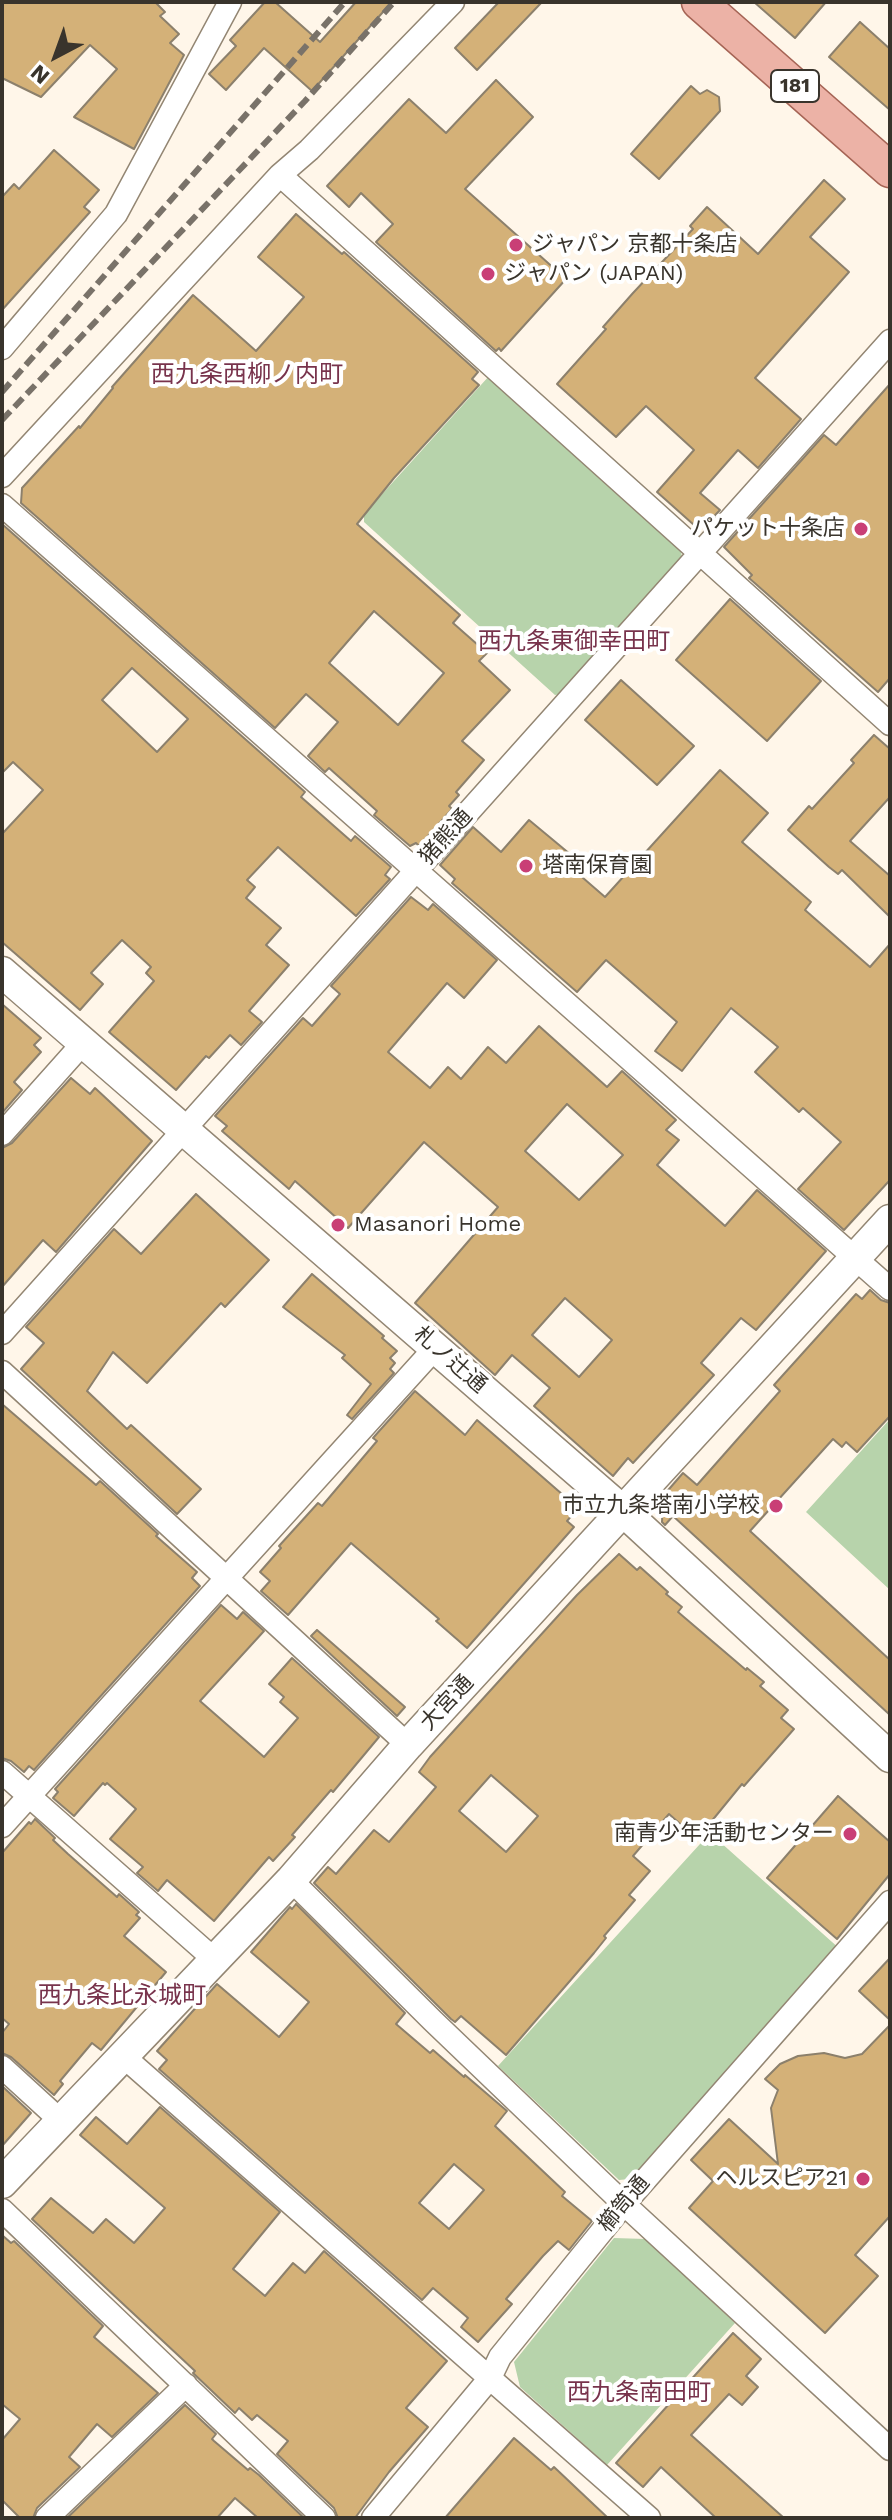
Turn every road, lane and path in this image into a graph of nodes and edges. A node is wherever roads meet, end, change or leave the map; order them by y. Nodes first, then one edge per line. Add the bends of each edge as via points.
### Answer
1 (230, 2) edge
2 (453, 2) edge
3 (699, 2) edge
4 (890, 170) edge
5 (280, 175) junction
6 (890, 341) edge
7 (2, 348) edge
8 (2, 476) edge
9 (2, 505) edge
10 (700, 553) junction
11 (890, 724) edge
12 (416, 871) junction
13 (2, 972) edge
14 (84, 1042) junction
15 (5, 1125) edge
16 (183, 1130) junction
17 (890, 1220) edge
18 (855, 1258) junction
19 (890, 1289) edge
20 (2, 1333) edge
21 (436, 1347) junction
22 (2, 1372) edge
23 (623, 1511) junction
24 (227, 1579) junction
25 (408, 1745) junction
26 (890, 1757) edge
27 (2, 1772) edge
28 (29, 1796) junction
29 (2, 1826) edge
30 (291, 1880) junction
31 (890, 1902) edge
32 (215, 1960) junction
33 (123, 2056) junction
34 (2, 2067) edge
35 (61, 2121) junction
36 (2, 2183) edge
37 (624, 2204) junction
38 (2, 2210) edge
39 (490, 2378) junction
40 (186, 2385) junction
41 (890, 2449) edge
42 (47, 2518) edge
43 (324, 2518) edge
44 (373, 2518) edge
45 (649, 2518) edge

1 - 7 street via 116,214
2 - 5 street
3 - 4 main road, 181
5 - 8 street
5 - 10 street
6 - 10 street, 猪熊通
9 - 12 street
10 - 11 street
10 - 12 street, 猪熊通
12 - 16 street, 猪熊通
12 - 18 street
13 - 14 street, 札ノ辻通
14 - 15 street
14 - 16 street, 札ノ辻通
16 - 20 street, 猪熊通
16 - 21 street, 札ノ辻通
17 - 18 street, 大宮通
18 - 19 street
18 - 23 street, 大宮通
21 - 23 street, 札ノ辻通
21 - 24 street
22 - 24 street
23 - 25 street, 大宮通
23 - 26 street, 札ノ辻通
24 - 25 street
24 - 28 street
25 - 30 street, 大宮通
27 - 28 street
28 - 29 street
28 - 32 street
30 - 32 street, 大宮通
30 - 37 street
31 - 37 street, 櫛笥通
32 - 33 street, 大宮通
33 - 35 street, 大宮通
33 - 39 street
34 - 35 street
35 - 36 street, 大宮通
37 - 39 street, 櫛笥通 via 500,2357
37 - 41 street
38 - 40 street
39 - 44 street, 櫛笥通
39 - 45 street
40 - 42 street
40 - 43 street

